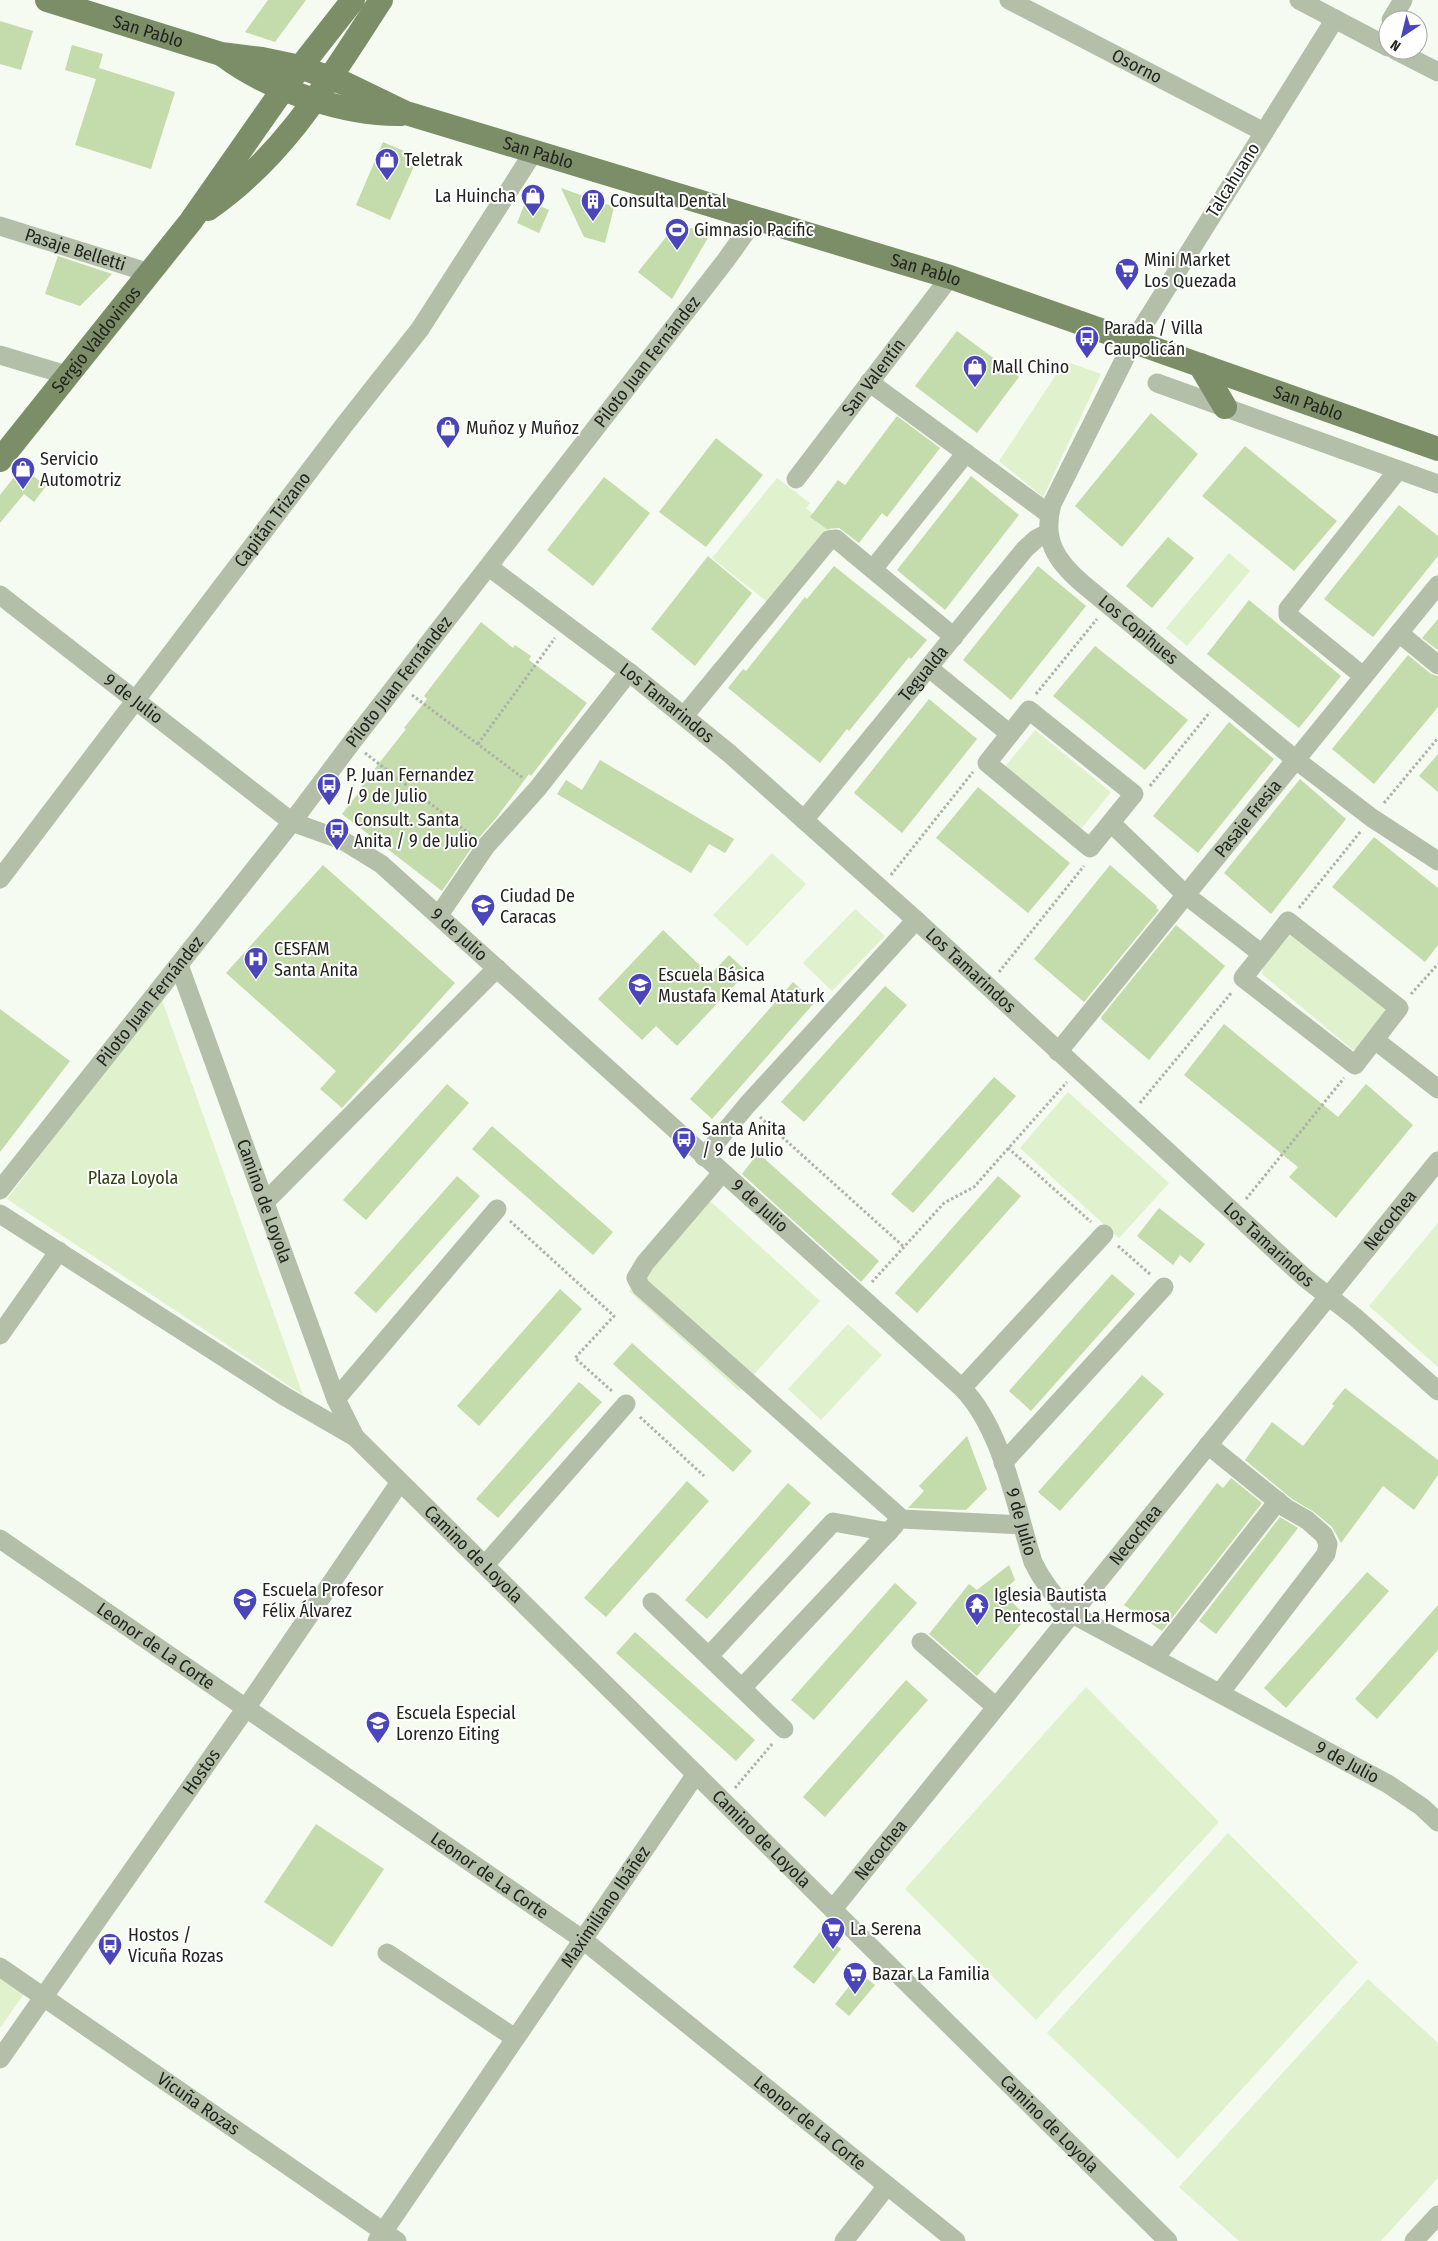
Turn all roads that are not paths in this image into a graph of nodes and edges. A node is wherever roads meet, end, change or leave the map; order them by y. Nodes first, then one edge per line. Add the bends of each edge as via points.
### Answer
1 (47, 0) edge
2 (353, 0) edge
3 (381, 0) edge
4 (1009, 0) edge
5 (1299, 0) edge
6 (1335, 19) junction
7 (1378, 41) edge
8 (221, 54) junction
9 (1414, 60) edge
10 (300, 67) junction
11 (1438, 72) edge
12 (330, 77) junction
13 (284, 88) junction
14 (316, 99) junction
15 (406, 113) junction
16 (1264, 132) junction
17 (534, 153) junction
18 (756, 218) junction
19 (191, 221) junction
20 (0, 226) edge
21 (150, 273) junction
22 (950, 277) junction
23 (1133, 342) junction
24 (0, 355) edge
25 (1200, 365) junction
26 (67, 375) junction
27 (869, 382) junction
28 (1158, 383) dead end
29 (1225, 408) junction
30 (1438, 449) edge
31 (966, 453) junction
32 (0, 460) edge
33 (1398, 470) junction
34 (796, 479) dead end
35 (1438, 484) edge
36 (1049, 514) junction
37 (1048, 532) junction
38 (489, 567) junction
39 (873, 568) junction
40 (1438, 585) edge
41 (0, 595) edge
42 (1399, 633) junction
43 (954, 637) junction
44 (1438, 665) edge
45 (929, 668) junction
46 (629, 672) junction
47 (1363, 676) junction
48 (135, 700) junction
49 (684, 716) junction
50 (1010, 734) junction
51 (1296, 760) junction
52 (804, 820) junction
53 (292, 822) junction
54 (1110, 823) junction
55 (1438, 861) edge
56 (0, 879) edge
57 (1187, 896) junction
58 (439, 915) junction
59 (916, 920) junction
60 (1262, 954) junction
61 (179, 965) junction
62 (497, 968) junction
63 (1375, 1040) junction
64 (1058, 1052) junction
65 (1438, 1089) edge
66 (704, 1157) junction
67 (1438, 1161) edge
68 (722, 1173) junction
69 (0, 1190) edge
70 (265, 1202) junction
71 (498, 1209) road end
72 (0, 1214) edge
73 (1104, 1234) road end
74 (59, 1251) junction
75 (1164, 1287) road end
76 (1329, 1296) junction
77 (0, 1335) edge
78 (962, 1388) junction
79 (1438, 1391) edge
80 (336, 1399) junction
81 (626, 1404) road end
82 (354, 1437) junction
83 (1208, 1445) junction
84 (1003, 1464) junction
85 (400, 1482) junction
86 (1278, 1501) junction
87 (895, 1525) junction
88 (1022, 1525) junction
89 (0, 1539) edge
90 (485, 1565) junction
91 (652, 1602) dead end
92 (1072, 1614) junction
93 (921, 1642) dead end
94 (709, 1656) junction
95 (1154, 1658) junction
96 (742, 1688) junction
97 (1220, 1693) junction
98 (996, 1707) junction
99 (246, 1708) junction
100 (784, 1729) road end
101 (696, 1774) junction
102 (1438, 1822) edge
103 (833, 1909) junction
104 (582, 1939) junction
105 (388, 1953) dead end
106 (0, 1967) edge
107 (44, 1997) junction
108 (515, 2038) junction
109 (0, 2059) edge
110 (888, 2186) junction
111 (1438, 2215) edge
112 (386, 2238) edge
113 (844, 2241) edge
114 (956, 2241) edge
115 (1168, 2241) edge
116 (1414, 2241) edge

1 - 8 main road, San Pablo
2 - 10 main road, Sergio Valdovinos
3 - 12 main road, Sergio Valdovinos
4 - 16 street, Osorno
5 - 6 street
6 - 7 street
6 - 16 street, Talcahuano
8 - 10 main road, San Pablo
8 - 13 main road, San Pablo via 251,75
9 - 11 street
10 - 12 main road, San Pablo
10 - 13 main road, Sergio Valdovinos
12 - 14 main road, Sergio Valdovinos
12 - 15 main road, San Pablo
13 - 14 main road, San Pablo
13 - 19 main road, Sergio Valdovinos
14 - 15 main road, San Pablo via 356,111
14 - 19 main road, Sergio Valdovinos via 268,158
15 - 17 main road, San Pablo
16 - 23 street, Talcahuano
17 - 18 main road, San Pablo
17 - 48 street, Capitán Trizano via 416,335
18 - 22 main road, San Pablo
18 - 38 street, Piloto Juan Fernández
19 - 21 main road, Sergio Valdovinos
20 - 21 street, Pasaje Belletti
21 - 26 main road, Sergio Valdovinos
22 - 23 main road, San Pablo
22 - 27 street, San Valentín
23 - 25 main road, San Pablo
23 - 36 street
24 - 26 street
25 - 29 main road
25 - 30 main road, San Pablo
26 - 32 main road, Sergio Valdovinos
27 - 31 street
27 - 34 street, San Valentín
28 - 29 street, San Pablo
29 - 33 street, San Pablo
31 - 36 street
31 - 39 street
33 - 35 street, San Pablo
33 - 47 street via 1288,609 1288,615
36 - 37 street, Los Copihues
37 - 43 street, Tegualda via 1025,549
37 - 51 street, Los Copihues via 1054,551 1065,567
38 - 46 street, Los Tamarindos
38 - 53 street, Piloto Juan Fernández
39 - 43 street
39 - 49 street via 836,539 829,540
40 - 42 street, Pasaje Fresia
41 - 48 street, 9 de Julio
42 - 44 street
42 - 47 street, Pasaje Fresia
43 - 45 street, Tegualda
45 - 50 street
45 - 52 street, Tegualda
46 - 49 street, Los Tamarindos
46 - 58 street via 538,788 486,846
47 - 51 street, Pasaje Fresia
48 - 53 street, 9 de Julio
48 - 56 street, Capitán Trizano
49 - 52 street, Los Tamarindos
50 - 54 street via 1029,710 1134,794
50 - 54 street via 986,763 1090,848
51 - 55 street, Los Copihues via 1372,818
51 - 57 street, Pasaje Fresia
52 - 59 street, Los Tamarindos
53 - 58 street, 9 de Julio via 326,832 365,853
53 - 61 street, Piloto Juan Fernández
54 - 57 street
57 - 60 street
57 - 64 street, Pasaje Fresia
58 - 62 street, 9 de Julio
59 - 64 street, Los Tamarindos
59 - 66 street via 747,1105
60 - 63 street via 1244,978 1355,1065
60 - 63 street via 1288,921 1399,1008
61 - 69 street, Piloto Juan Fernández
61 - 70 street, Camino de Loyola
62 - 66 street, 9 de Julio
62 - 70 street
63 - 65 street
64 - 76 street, Los Tamarindos via 1305,1278
66 - 68 street, 9 de Julio
67 - 76 street, Necochea
68 - 78 street, 9 de Julio
68 - 87 street via 636,1278
70 - 80 street, Camino de Loyola
71 - 80 street
72 - 74 street, Camino de Loyola
73 - 78 street
74 - 77 street
74 - 82 street, Camino de Loyola via 284,1396
75 - 84 street
76 - 79 street, Los Tamarindos
76 - 83 street, Necochea
78 - 84 street, 9 de Julio via 983,1415
80 - 82 street, Camino de Loyola
81 - 90 street
82 - 85 street, Camino de Loyola
83 - 86 street
83 - 92 street, Necochea
84 - 88 street, 9 de Julio
85 - 90 street, Camino de Loyola
85 - 99 street, Hostos
86 - 95 street
86 - 97 street via 1324,1535 1328,1544 1326,1554
87 - 88 street
87 - 94 street via 833,1522
87 - 96 street
88 - 92 street, 9 de Julio via 1040,1576
89 - 99 street, Leonor de La Corte
90 - 101 street, Camino de Loyola
91 - 94 street
92 - 95 street, 9 de Julio
92 - 98 street, Necochea
93 - 98 street
94 - 96 street
95 - 97 street, 9 de Julio
96 - 100 street
97 - 102 street, 9 de Julio via 1388,1784 1415,1801
98 - 103 street, Necochea
99 - 104 street, Leonor de La Corte
99 - 107 street, Hostos
101 - 103 street, Camino de Loyola
101 - 104 street, Maximiliano Ibáñez
103 - 115 street, Camino de Loyola
104 - 108 street, Maximiliano Ibáñez
104 - 110 street, Leonor de La Corte
105 - 108 street
106 - 107 street, Vicuña Rozas
107 - 109 street, Hostos
107 - 112 street, Vicuña Rozas
108 - 112 street, Maximiliano Ibáñez
110 - 113 street
110 - 114 street, Leonor de La Corte
111 - 116 street

